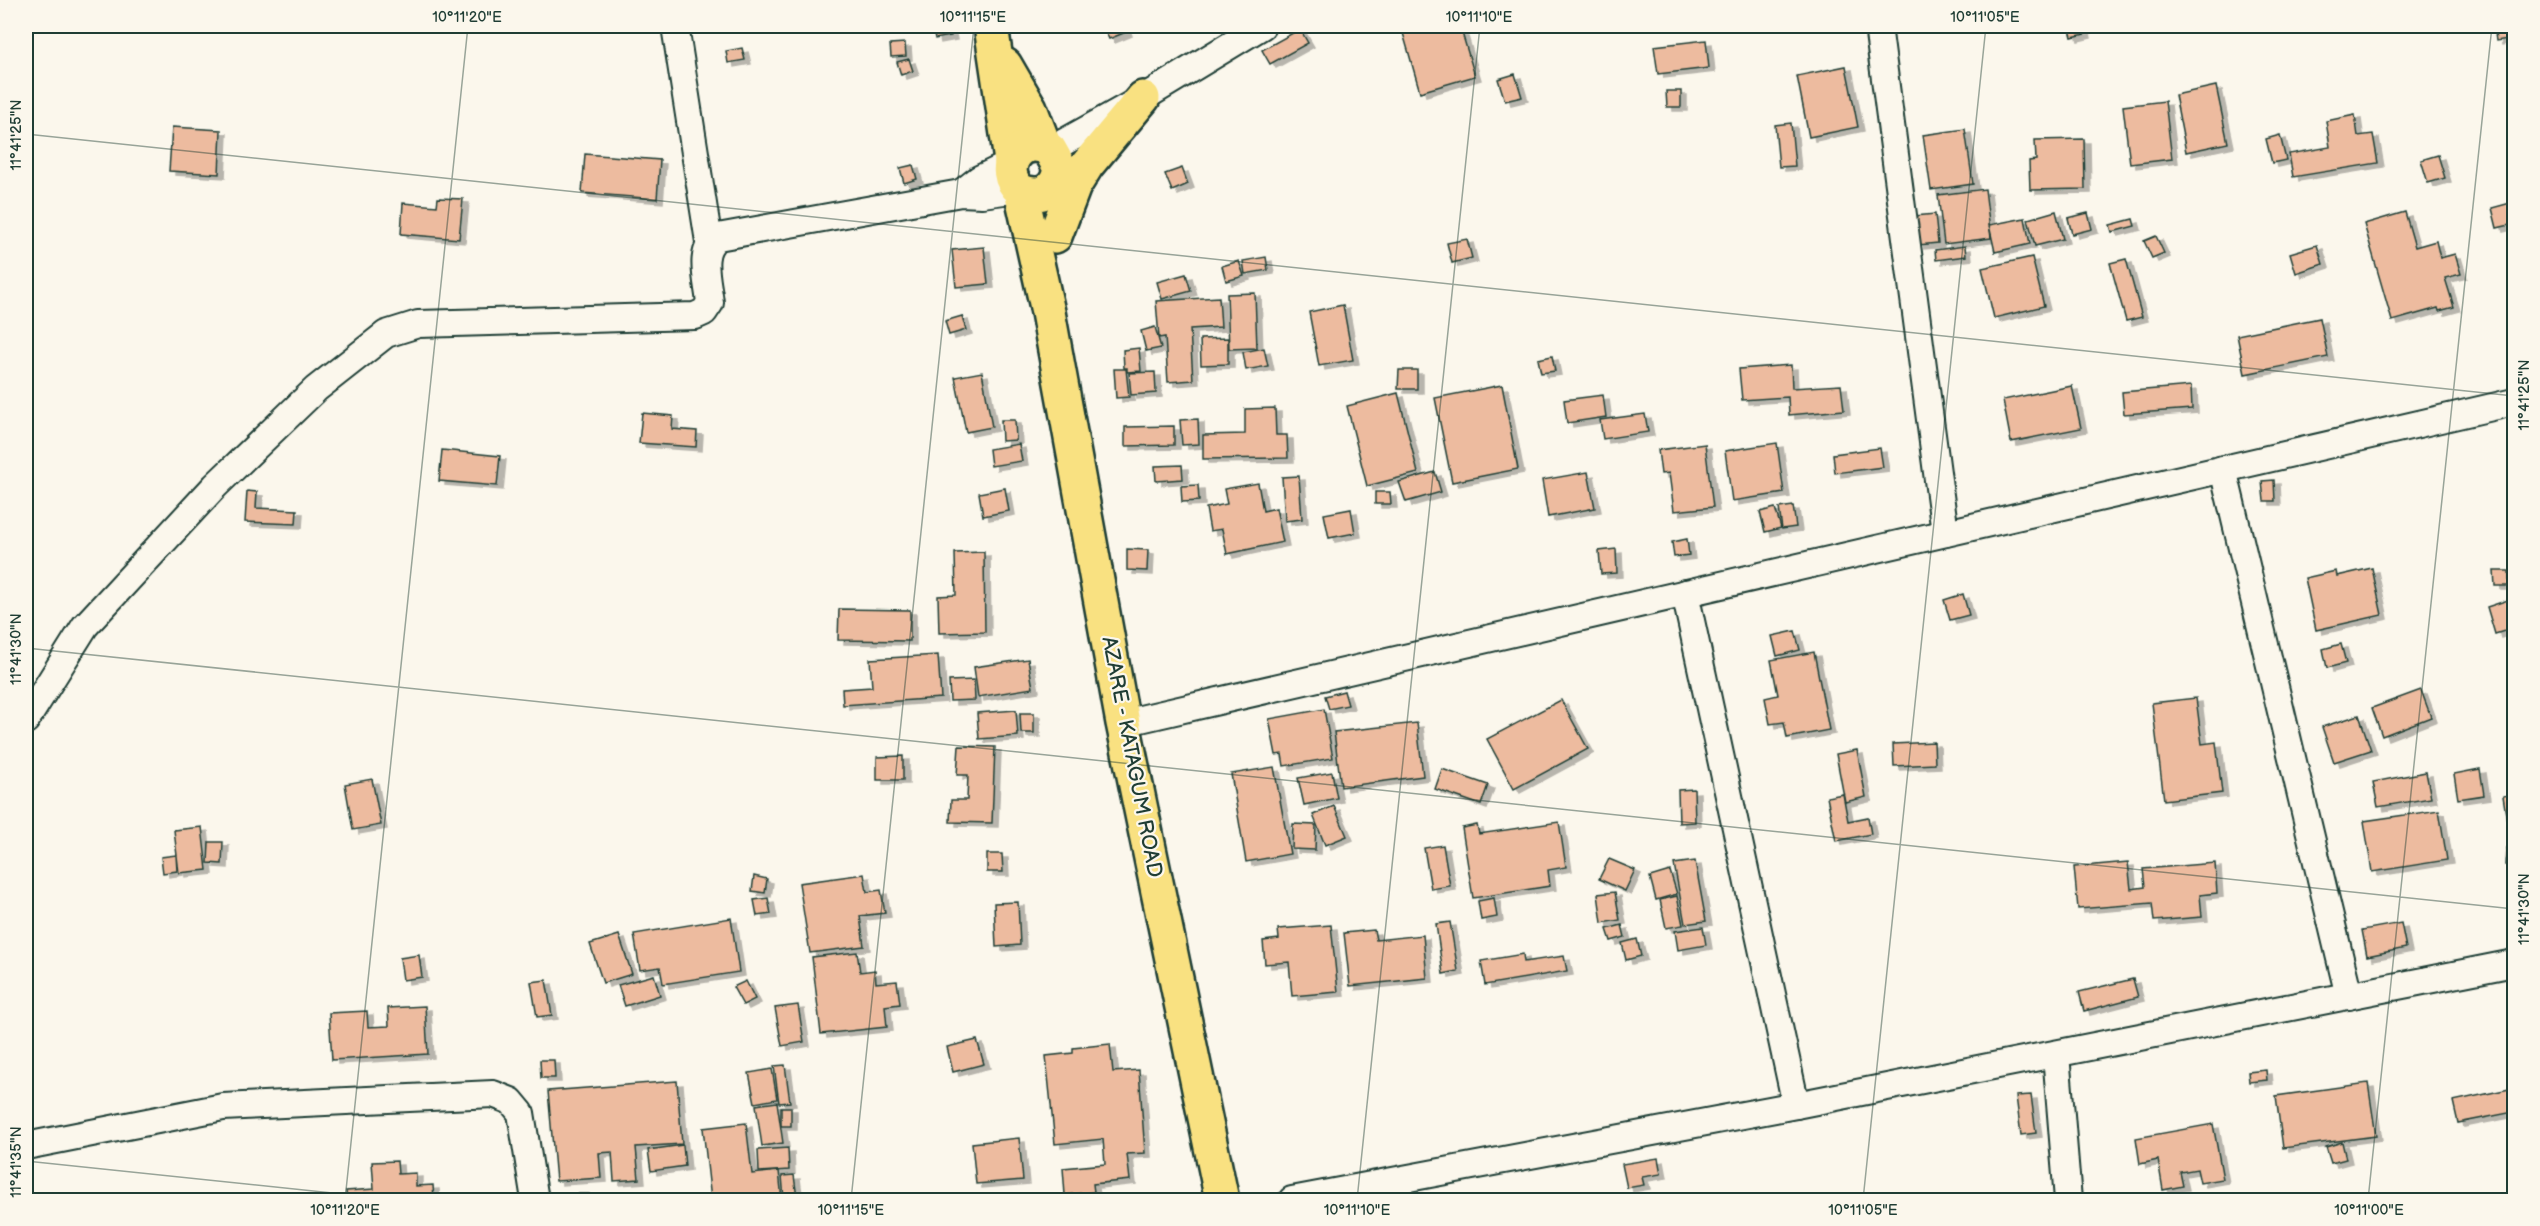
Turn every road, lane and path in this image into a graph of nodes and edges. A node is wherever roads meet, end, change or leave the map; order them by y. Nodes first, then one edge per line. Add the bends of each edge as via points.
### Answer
1 (675, 26) edge
2 (1262, 26) edge
3 (1878, 26) edge
4 (993, 37) edge
5 (1143, 98) junction
6 (1048, 148) junction
7 (1015, 176) junction
8 (1054, 187) junction
9 (1055, 236) junction
10 (709, 242) junction
11 (1048, 312) junction
12 (2514, 402) edge
13 (2223, 469) junction
14 (1946, 533) junction
15 (1685, 593) junction
16 (26, 720) edge
17 (1123, 723) junction
18 (2514, 963) edge
19 (2349, 996) junction
20 (2056, 1054) junction
21 (1796, 1105) junction
22 (26, 1146) edge
23 (535, 1200) edge
24 (1222, 1200) edge
25 (1292, 1200) edge
26 (2068, 1200) edge

1 - 10 street
2 - 5 street
3 - 14 street
4 - 6 main road, AZARE - KATAGUM ROAD
4 - 7 main road, AZARE - KATAGUM ROAD
5 - 6 street
5 - 9 main road via 1087,165 1074,186
6 - 7 main road via 1025,146 1016,152
6 - 8 main road, AZARE - KATAGUM ROAD via 1060,168
7 - 8 main road via 1032,195 1044,194
7 - 10 street via 979,179 960,192 718,237
7 - 11 main road, AZARE - KATAGUM ROAD
8 - 9 main road, AZARE - KATAGUM ROAD
9 - 11 main road, AZARE - KATAGUM ROAD
10 - 16 street via 705,252 710,303 695,316 418,324 386,334 316,389 199,504 85,626
11 - 17 main road, AZARE - KATAGUM ROAD
12 - 13 street
13 - 14 street
13 - 19 street
14 - 15 street
15 - 17 street
15 - 21 street
17 - 24 main road, AZARE - KATAGUM ROAD
18 - 19 street
19 - 20 street
20 - 21 street
20 - 26 street
21 - 25 street
22 - 23 street via 223,1107 493,1094 511,1101 520,1113

